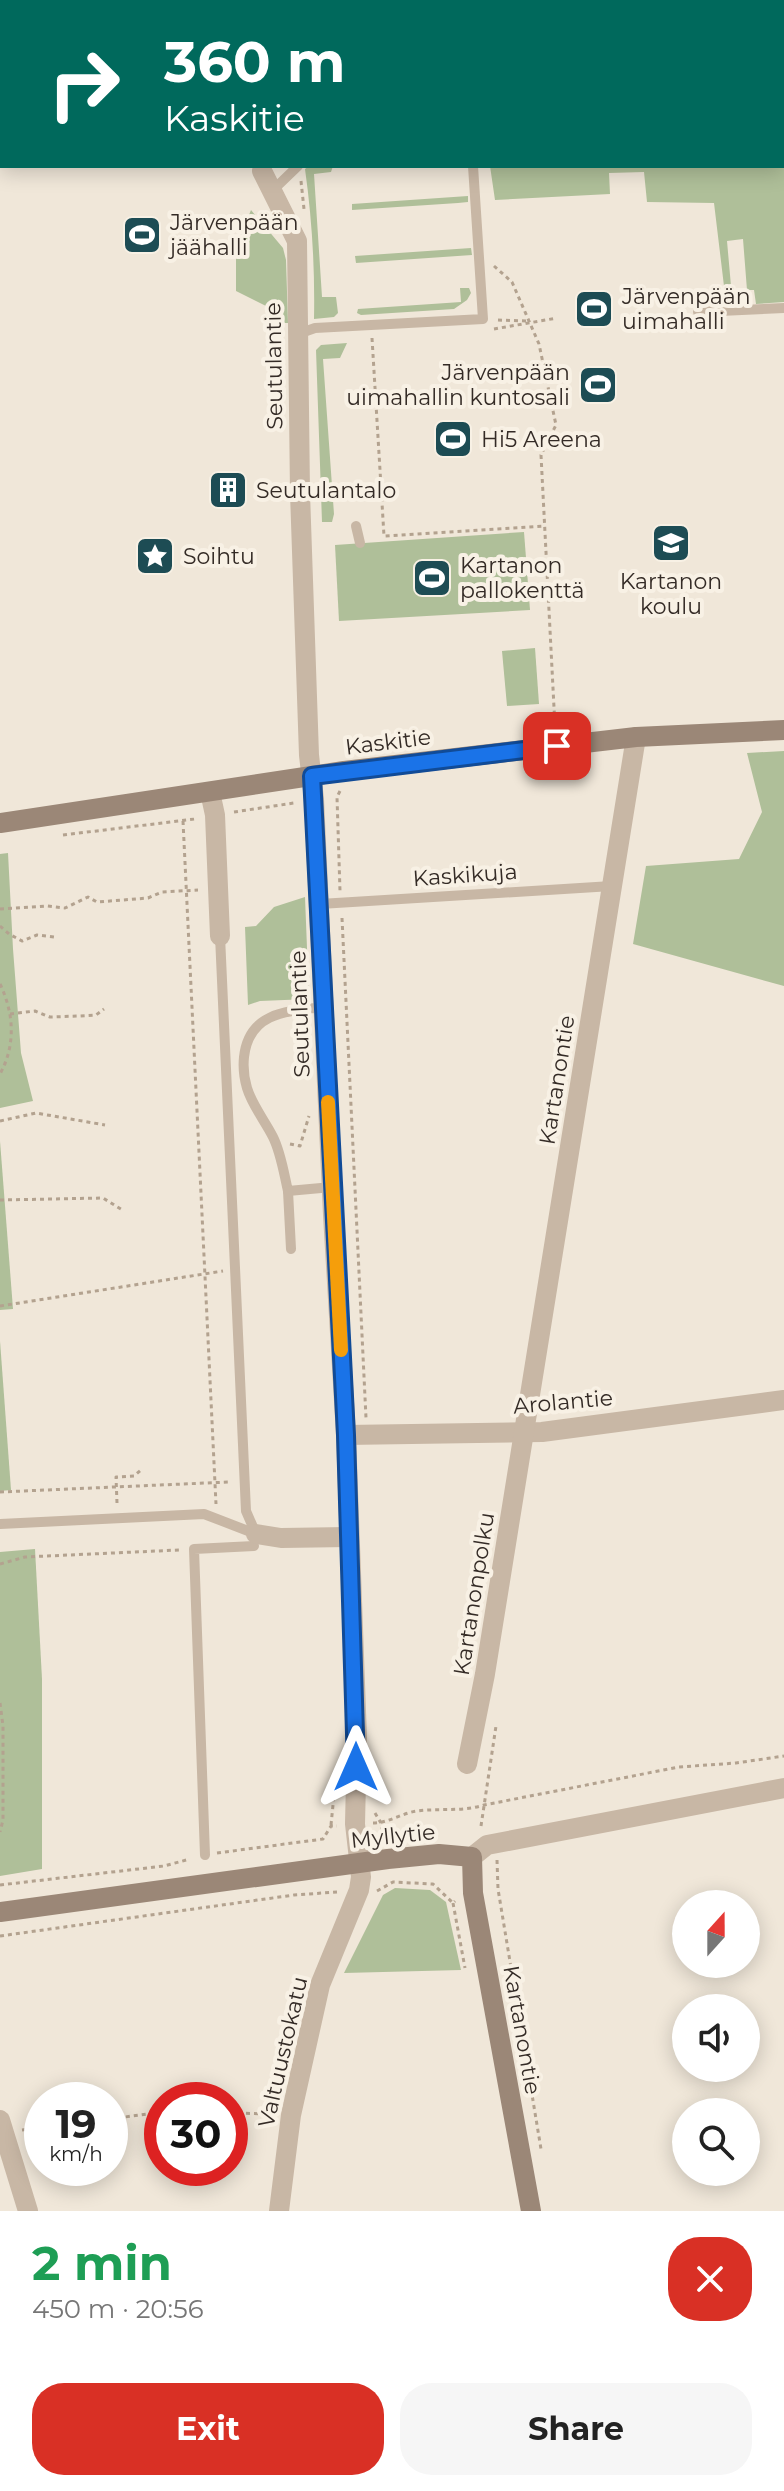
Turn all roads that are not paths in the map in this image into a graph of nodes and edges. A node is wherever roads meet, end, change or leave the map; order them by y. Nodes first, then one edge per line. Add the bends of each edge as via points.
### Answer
1 (296, 168) edge
2 (473, 168) edge
3 (262, 171) dead end
4 (272, 191) junction
5 (784, 308) edge
6 (698, 312) dead end
7 (298, 334) junction
8 (356, 526) dead end
9 (360, 543) dead end
10 (784, 730) edge
11 (636, 737) junction
12 (312, 776) junction
13 (210, 792) junction
14 (0, 823) edge
15 (612, 886) junction
16 (320, 904) junction
17 (220, 936) joint
18 (324, 1007) junction
19 (332, 1187) junction
20 (288, 1191) junction
21 (291, 1249) dead end
22 (784, 1400) edge
23 (525, 1431) junction
24 (346, 1435) junction
25 (0, 1524) edge
26 (348, 1537) junction
27 (255, 1540) junction
28 (467, 1764) dead end
29 (784, 1788) edge
30 (480, 1851) junction
31 (205, 1855) road end
32 (360, 1862) junction
33 (0, 1912) edge
34 (0, 2120) edge
35 (28, 2211) edge
36 (279, 2211) edge
37 (531, 2211) edge

1 - 4 lane
2 - 7 lane via 483,319 315,328
3 - 4 street, Seutulantie
4 - 7 street, Seutulantie via 297,241
5 - 6 lane
7 - 12 street, Seutulantie
8 - 9 lane
10 - 11 street, Kaskitie
11 - 12 street, Kaskitie
11 - 15 street, Kartanontie
12 - 13 street, Kaskitie
12 - 16 street, Seutulantie
13 - 14 street, Kaskitie
13 - 17 street
15 - 16 lane, Kaskikuja
15 - 23 street, Kartanontie
16 - 18 street, Seutulantie
17 - 27 lane via 246,1511
18 - 19 street, Seutulantie
18 - 20 lane via 269,1017 251,1031 246,1046 247,1089 275,1140
19 - 20 lane
19 - 24 street, Seutulantie
20 - 21 lane
22 - 23 street, Arolantie
23 - 24 street, Arolantie
23 - 28 street, Kartanonpolku
24 - 26 street, Seutulantie
25 - 27 lane via 204,1514
26 - 27 street
26 - 32 street, Seutulantie
27 - 31 lane via 194,1549
29 - 30 street, Myllytie
30 - 32 street, Myllytie
30 - 37 street, Kartanontie via 473,1893
32 - 33 street, Myllytie
32 - 36 street, Valtuustokatu via 359,1890 320,1985 291,2115
34 - 35 street

